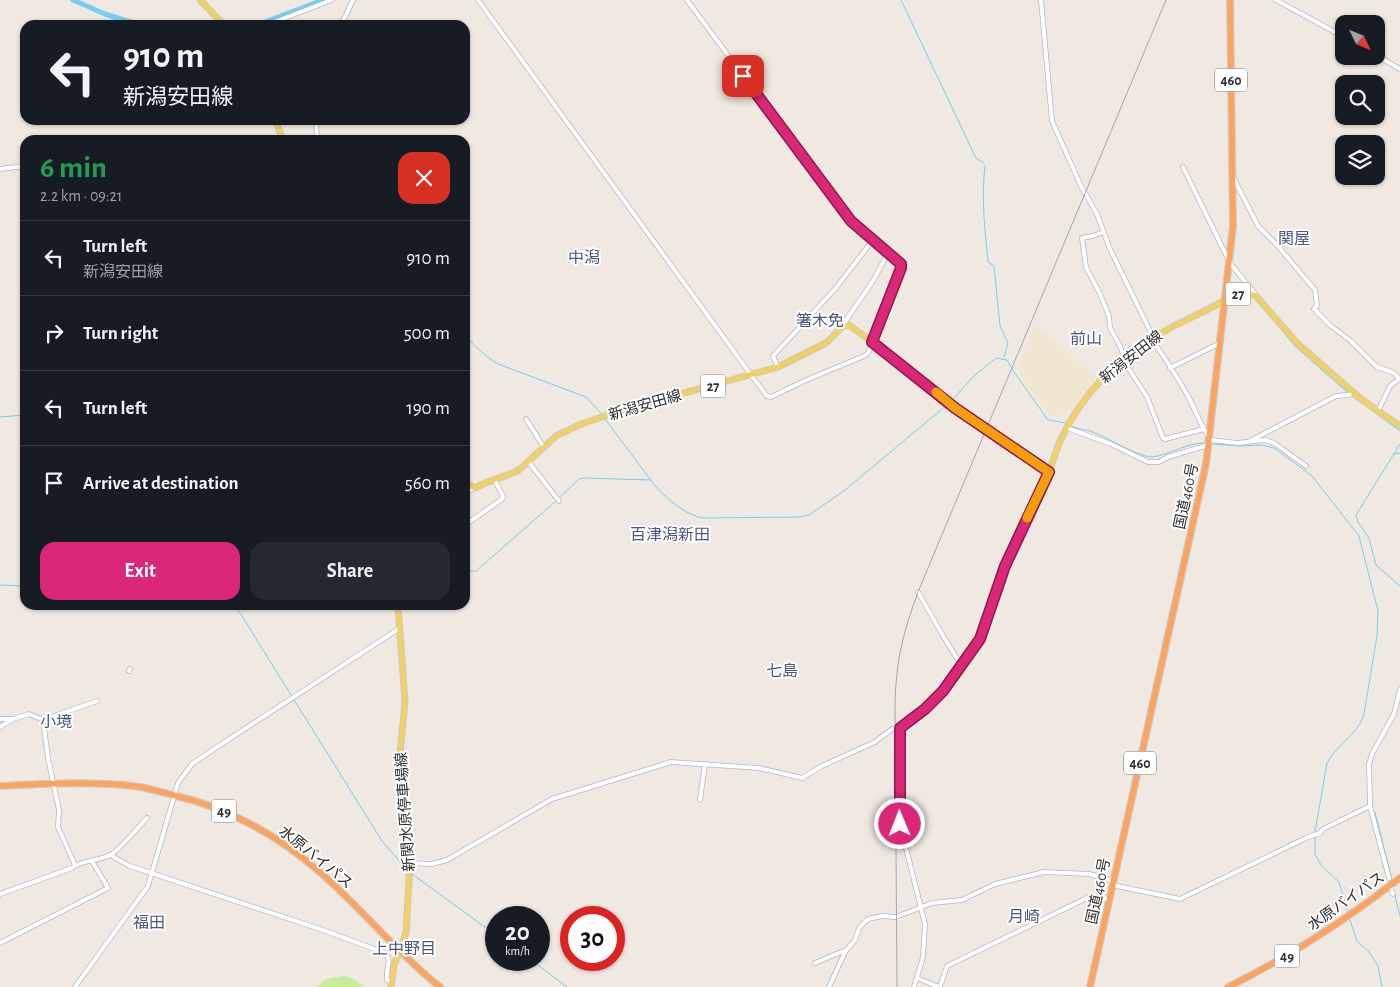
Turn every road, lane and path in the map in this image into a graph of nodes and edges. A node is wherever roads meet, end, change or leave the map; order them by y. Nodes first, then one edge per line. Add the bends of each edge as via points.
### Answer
1 (200, 0) edge
2 (332, 0) edge
3 (353, 0) edge
4 (478, 0) edge
5 (687, 0) edge
6 (1041, 0) edge
7 (1230, 0) edge
8 (1276, 0) edge
9 (219, 20) edge
10 (280, 20) edge
11 (343, 20) edge
12 (1335, 32) edge
13 (1385, 60) edge
14 (1400, 68) edge
15 (20, 166) edge
16 (1183, 167) dead end
17 (0, 168) edge
18 (1234, 179) junction
19 (1103, 232) junction
20 (873, 240) junction
21 (888, 253) junction
22 (1230, 263) junction
23 (1256, 296) junction
24 (1224, 301) junction
25 (846, 325) junction
26 (1152, 339) junction
27 (872, 342) junction
28 (1220, 343) junction
29 (1125, 358) junction
30 (778, 367) junction
31 (1170, 368) junction
32 (752, 376) junction
33 (1352, 392) junction
34 (1378, 411) junction
35 (526, 419) dead end
36 (1400, 426) edge
37 (1067, 428) junction
38 (1204, 429) junction
39 (1209, 441) junction
40 (1248, 442) junction
41 (543, 446) junction
42 (528, 461) junction
43 (1306, 466) dead end
44 (1049, 472) junction
45 (494, 479) junction
46 (470, 485) edge
47 (475, 488) junction
48 (470, 490) edge
49 (558, 499) dead end
50 (470, 521) edge
51 (918, 592) dead end
52 (398, 610) edge
53 (400, 628) junction
54 (961, 664) junction
55 (1400, 690) edge
56 (97, 701) dead end
57 (13, 719) junction
58 (0, 720) edge
59 (43, 720) junction
60 (0, 728) edge
61 (900, 728) junction
62 (705, 764) junction
63 (53, 784) junction
64 (0, 786) edge
65 (174, 795) junction
66 (700, 800) dead end
67 (1370, 806) junction
68 (147, 818) dead end
69 (110, 855) junction
70 (92, 861) junction
71 (75, 865) junction
72 (409, 865) junction
73 (153, 874) junction
74 (1389, 878) dead end
75 (1400, 878) edge
76 (1113, 883) junction
77 (1391, 888) dead end
78 (0, 894) edge
79 (1393, 894) dead end
80 (1110, 900) junction
81 (922, 908) junction
82 (0, 942) edge
83 (846, 950) junction
84 (400, 952) junction
85 (815, 963) dead end
86 (917, 978) junction
87 (391, 984) edge
88 (74, 987) edge
89 (440, 987) edge
90 (830, 987) edge
91 (914, 987) edge
92 (939, 987) edge
93 (1090, 987) edge
94 (1228, 987) edge

1 - 9 main road
2 - 10 street
3 - 11 street
4 - 32 street
5 - 20 street via 845,213
6 - 19 street via 1052,121
7 - 18 highway, 国道460号 / 460
8 - 12 street
13 - 14 street
15 - 17 street
16 - 22 street
18 - 22 highway, 国道460号 / 460
18 - 34 street via 1258,226 1315,290 1317,305 1314,309 1377,367 1398,377
19 - 26 street
19 - 29 street via 1082,238 1086,267
20 - 21 street
20 - 30 street via 835,289 773,356
21 - 25 street via 846,320
21 - 27 street via 901,264 901,268
22 - 23 street
22 - 24 highway, 国道460号 / 460
23 - 24 main road, 新潟安田線 / 27 via 1243,293
23 - 33 main road, 27 via 1298,344
24 - 26 main road, 新潟安田線 / 27
24 - 28 highway, 国道460号 / 460
25 - 27 main road
25 - 30 main road, 新潟安田線 / 27 via 826,343
26 - 29 main road, 新潟安田線 / 27
26 - 31 street
27 - 32 street via 868,354 772,397 767,396
27 - 44 main road via 949,403
28 - 31 street
28 - 39 highway, 国道460号 / 460
29 - 37 main road, 新潟安田線 / 27 via 1097,384
29 - 38 street via 1148,397 1163,438
30 - 32 main road, 新潟安田線 / 27
31 - 38 street
32 - 41 main road, 新潟安田線 / 27 via 594,419 561,433
33 - 34 main road, 27
33 - 40 street via 1349,396 1336,396
34 - 36 main road, 27
35 - 41 street
37 - 39 street via 1148,462 1159,462
37 - 44 main road, 新潟安田線 / 27
38 - 39 street
39 - 40 street
39 - 76 highway, 国道460号 / 460
40 - 43 street via 1266,440
41 - 42 main road, 新潟安田線 / 27
42 - 45 main road, 新潟安田線 / 27 via 513,472
42 - 49 street
44 - 54 street via 1005,566 980,639
45 - 47 main road, 新潟安田線 / 27
45 - 50 street via 502,498
46 - 47 main road
47 - 48 street
51 - 54 street
52 - 53 main road, 新関水原停車場線
53 - 65 street via 194,763
53 - 72 main road, 新関水原停車場線 via 405,702 400,754
54 - 61 street via 932,703
55 - 67 street via 1394,714 1369,764
56 - 59 street
57 - 58 street
57 - 59 street via 29,714
57 - 60 street
59 - 63 street
61 - 62 street via 892,729 875,742 802,778 759,768
61 - 81 street via 900,824
62 - 66 street
62 - 72 street via 671,762 552,799 446,860
63 - 64 highway, 水原バイパス / 49
63 - 65 highway, 水原バイパス / 49 via 135,786
63 - 71 street via 60,810 58,827
65 - 73 street
65 - 84 highway, 水原バイパス / 49 via 230,814 285,844 334,885
67 - 74 street
67 - 76 street via 1187,899 1174,899
68 - 69 street
69 - 70 street
69 - 73 street
70 - 71 street
70 - 82 street via 108,888
71 - 78 street
72 - 84 main road, 新関水原停車場線 via 407,922
73 - 87 street via 320,928 385,953 389,960 386,977
73 - 88 street via 142,896
75 - 94 highway, 水原バイパス / 49 via 1344,920
76 - 80 highway, 国道460号 / 460
76 - 81 street via 1089,874 1044,872 994,884 962,900 932,903
77 - 79 street
80 - 92 street via 1093,895 947,966
80 - 93 highway, 国道460号 / 460
81 - 83 street via 896,917 868,919
81 - 86 street via 926,932
83 - 85 street
83 - 90 street
84 - 87 main road, 新関水原停車場線
84 - 89 highway, 水原バイパス / 49
86 - 91 street
86 - 92 street

